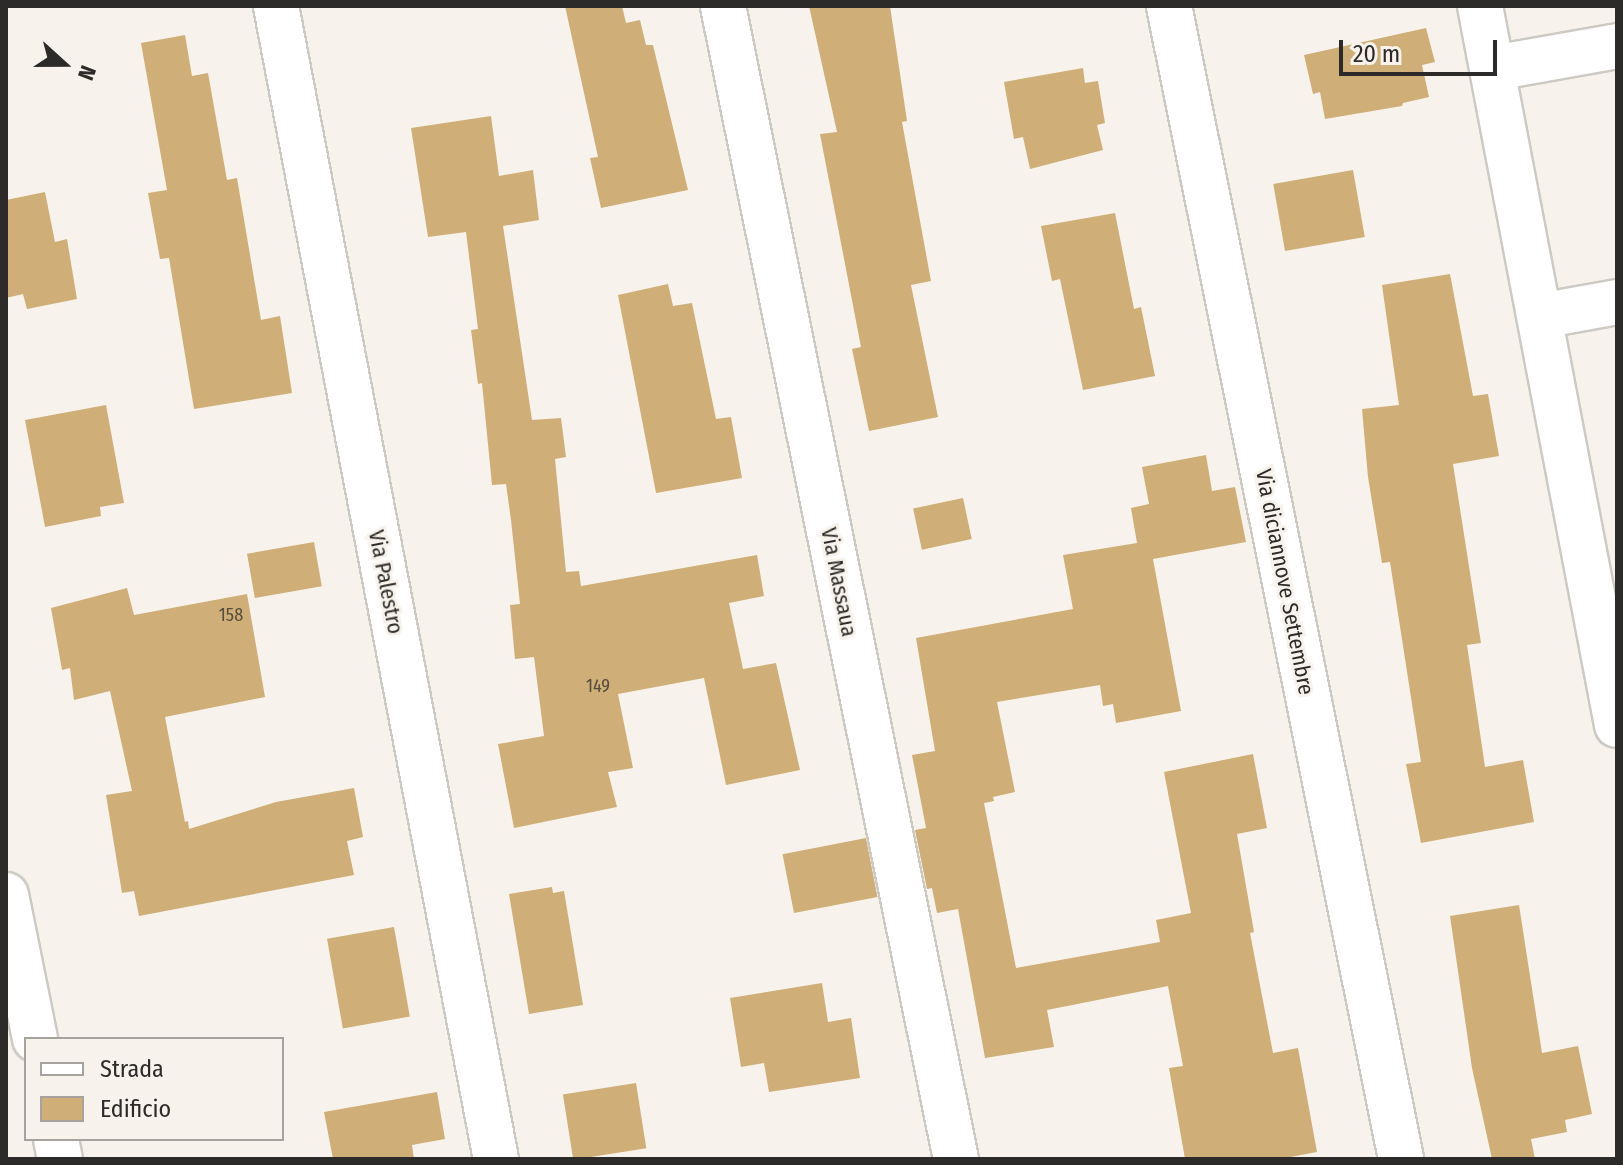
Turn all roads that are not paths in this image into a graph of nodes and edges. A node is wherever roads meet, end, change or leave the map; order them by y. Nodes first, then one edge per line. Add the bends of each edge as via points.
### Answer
1 (276, 6) edge
2 (723, 6) edge
3 (1169, 6) edge
4 (1480, 6) edge
5 (1617, 46) edge
6 (1494, 68) junction
7 (1617, 302) edge
8 (1540, 316) junction
9 (1617, 725) edge
10 (6, 895) edge
11 (35, 1037) edge
12 (496, 1159) edge
13 (956, 1159) edge
14 (1401, 1159) edge

1 - 12 street, Via Palestro
2 - 13 street, Via Massaua
3 - 14 street, Via diciannove Settembre
4 - 6 street
5 - 6 street
6 - 8 street
7 - 8 street
8 - 9 street
10 - 11 street

